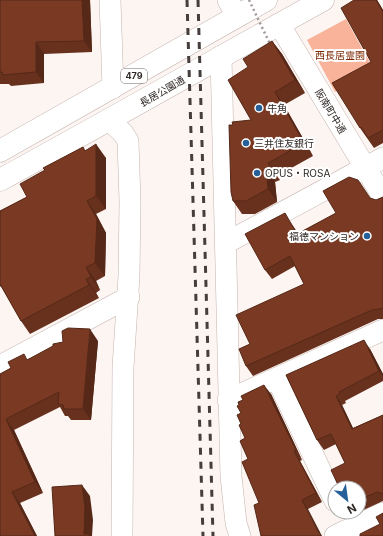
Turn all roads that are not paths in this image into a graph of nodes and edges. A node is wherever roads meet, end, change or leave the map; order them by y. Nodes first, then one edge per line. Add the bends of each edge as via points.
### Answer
1 (110, 0) edge
2 (266, 0) edge
3 (323, 0) edge
4 (238, 5) edge
5 (279, 24) junction
6 (221, 56) junction
7 (113, 88) junction
8 (110, 121) junction
9 (0, 151) edge
10 (374, 163) edge
11 (0, 180) edge
12 (383, 197) edge
13 (226, 243) junction
14 (129, 297) junction
15 (383, 330) edge
16 (0, 366) edge
17 (277, 379) junction
18 (228, 400) junction
19 (327, 484) edge
20 (383, 513) edge
21 (344, 528) edge
22 (122, 536) edge
23 (240, 536) edge

1 - 7 street
2 - 4 highway, 479
3 - 5 highway, 長居公園通 / 479
4 - 7 highway, 479
5 - 6 highway, 長居公園通 / 479
5 - 10 street, 阪南町中通
6 - 8 highway, 長居公園通 / 479
6 - 13 street
7 - 9 highway, 479
8 - 11 highway, 長居公園通 / 479
8 - 14 street via 128,141
10 - 12 street, 阪南町中通
10 - 13 street
13 - 18 street
14 - 16 street
14 - 22 street via 123,367
15 - 17 street
17 - 18 street
17 - 19 street
18 - 23 street via 231,476 236,523
20 - 21 street

